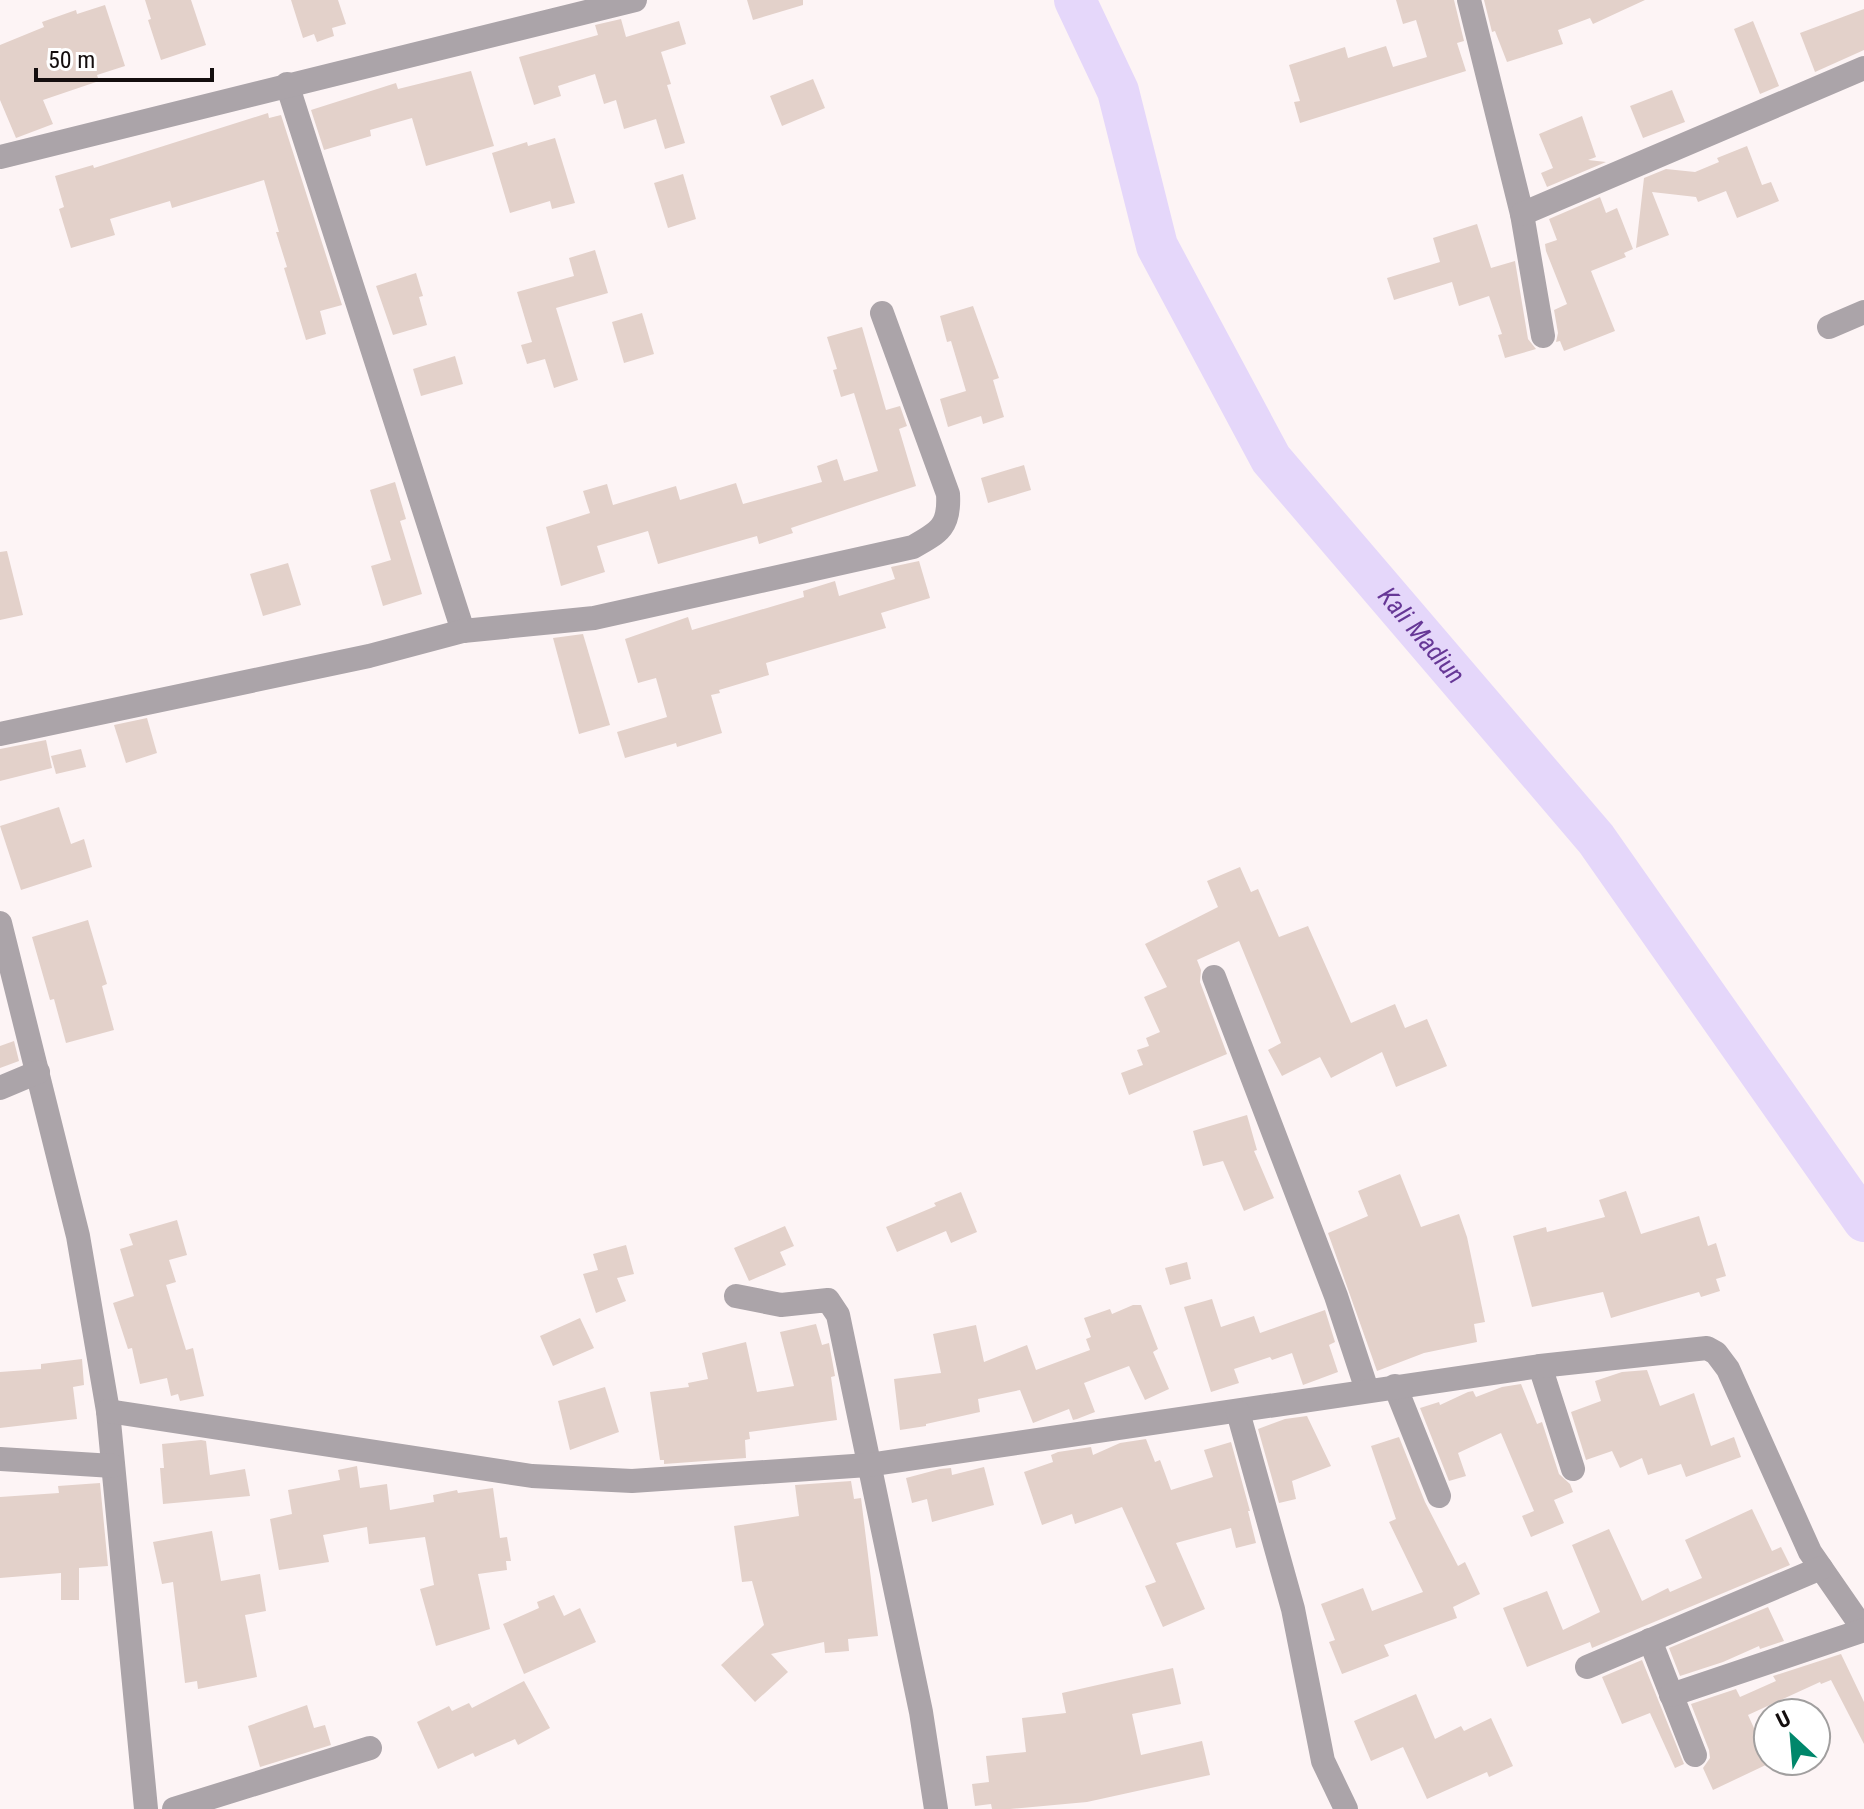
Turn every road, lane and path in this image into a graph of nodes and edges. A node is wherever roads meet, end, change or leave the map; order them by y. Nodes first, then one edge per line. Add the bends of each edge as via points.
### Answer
1 (635, 0) edge
2 (1469, 0) edge
3 (1864, 68) edge
4 (287, 84) junction
5 (0, 157) edge
6 (1522, 214) junction
7 (1864, 312) edge
8 (882, 313) dead end
9 (1829, 327) dead end
10 (1543, 336) dead end
11 (463, 631) junction
12 (0, 734) edge
13 (0, 923) edge
14 (1214, 977) dead end
15 (38, 1072) junction
16 (0, 1088) edge
17 (736, 1296) dead end
18 (1540, 1366) junction
19 (1395, 1386) junction
20 (1367, 1390) junction
21 (108, 1411) junction
22 (1238, 1412) junction
23 (0, 1459) edge
24 (868, 1465) junction
25 (113, 1466) junction
26 (1573, 1469) dead end
27 (1439, 1496) dead end
28 (1821, 1568) junction
29 (1864, 1630) edge
30 (1650, 1640) junction
31 (1587, 1667) dead end
32 (1671, 1695) junction
33 (370, 1748) dead end
34 (1695, 1755) dead end
35 (146, 1809) edge
36 (174, 1809) edge
37 (936, 1809) edge
38 (1346, 1809) edge

1 - 4 street
2 - 6 street
3 - 6 street
4 - 5 street
4 - 11 street
6 - 10 street
7 - 9 street
8 - 11 street via 948,494 945,525 930,538 913,547 594,618
11 - 12 street
13 - 15 street
14 - 20 street
15 - 16 street
15 - 21 street via 78,1236
17 - 24 street via 781,1305 819,1299 834,1305
18 - 19 street
18 - 26 street
18 - 28 street via 1697,1347 1716,1353
19 - 20 street
19 - 27 street
20 - 22 street
21 - 24 street via 532,1476 632,1481
21 - 25 street
22 - 24 street
22 - 38 street via 1293,1609 1323,1761
23 - 25 street
24 - 37 street via 921,1712
25 - 35 street
28 - 29 street
28 - 30 street
29 - 32 street
30 - 31 street
30 - 32 street
32 - 34 street
33 - 36 street

